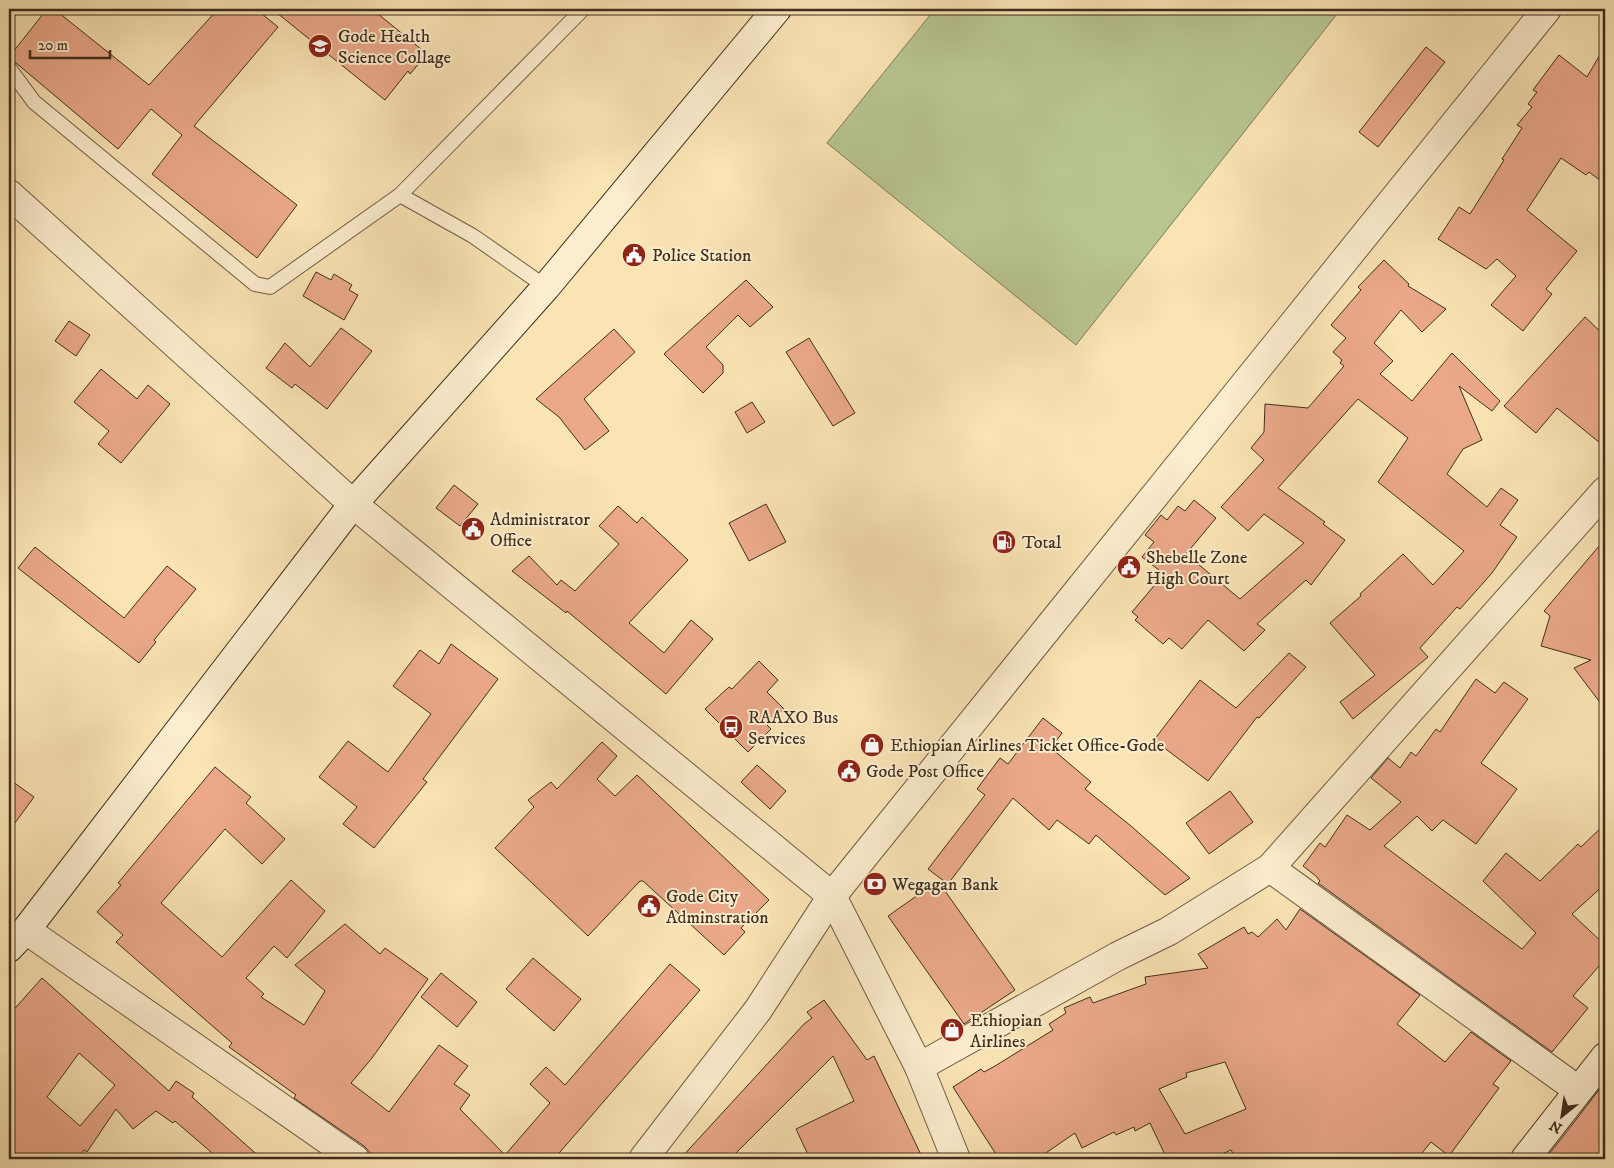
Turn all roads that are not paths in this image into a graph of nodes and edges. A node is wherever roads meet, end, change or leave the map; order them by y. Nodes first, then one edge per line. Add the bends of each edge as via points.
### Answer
1 (583, 9) edge
2 (777, 9) edge
3 (1547, 9) edge
4 (9, 68) edge
5 (9, 194) edge
6 (400, 195) junction
7 (546, 287) junction
8 (1605, 492) edge
9 (353, 504) junction
10 (1270, 868) junction
11 (832, 896) junction
12 (17, 939) edge
13 (1605, 1057) edge
14 (919, 1067) junction
15 (1578, 1090) junction
16 (355, 1159) edge
17 (643, 1159) edge
18 (956, 1159) edge
19 (1525, 1159) edge

1 - 6 lane
2 - 7 street
3 - 11 street
4 - 6 lane via 34,102 255,284 270,286
5 - 9 street
6 - 7 lane via 473,236
7 - 9 street
8 - 10 street
9 - 11 street
9 - 12 street
10 - 14 street via 1169,931
10 - 15 street
11 - 14 street
11 - 17 street via 758,1010
12 - 16 street
13 - 15 street
14 - 18 street
15 - 19 street

